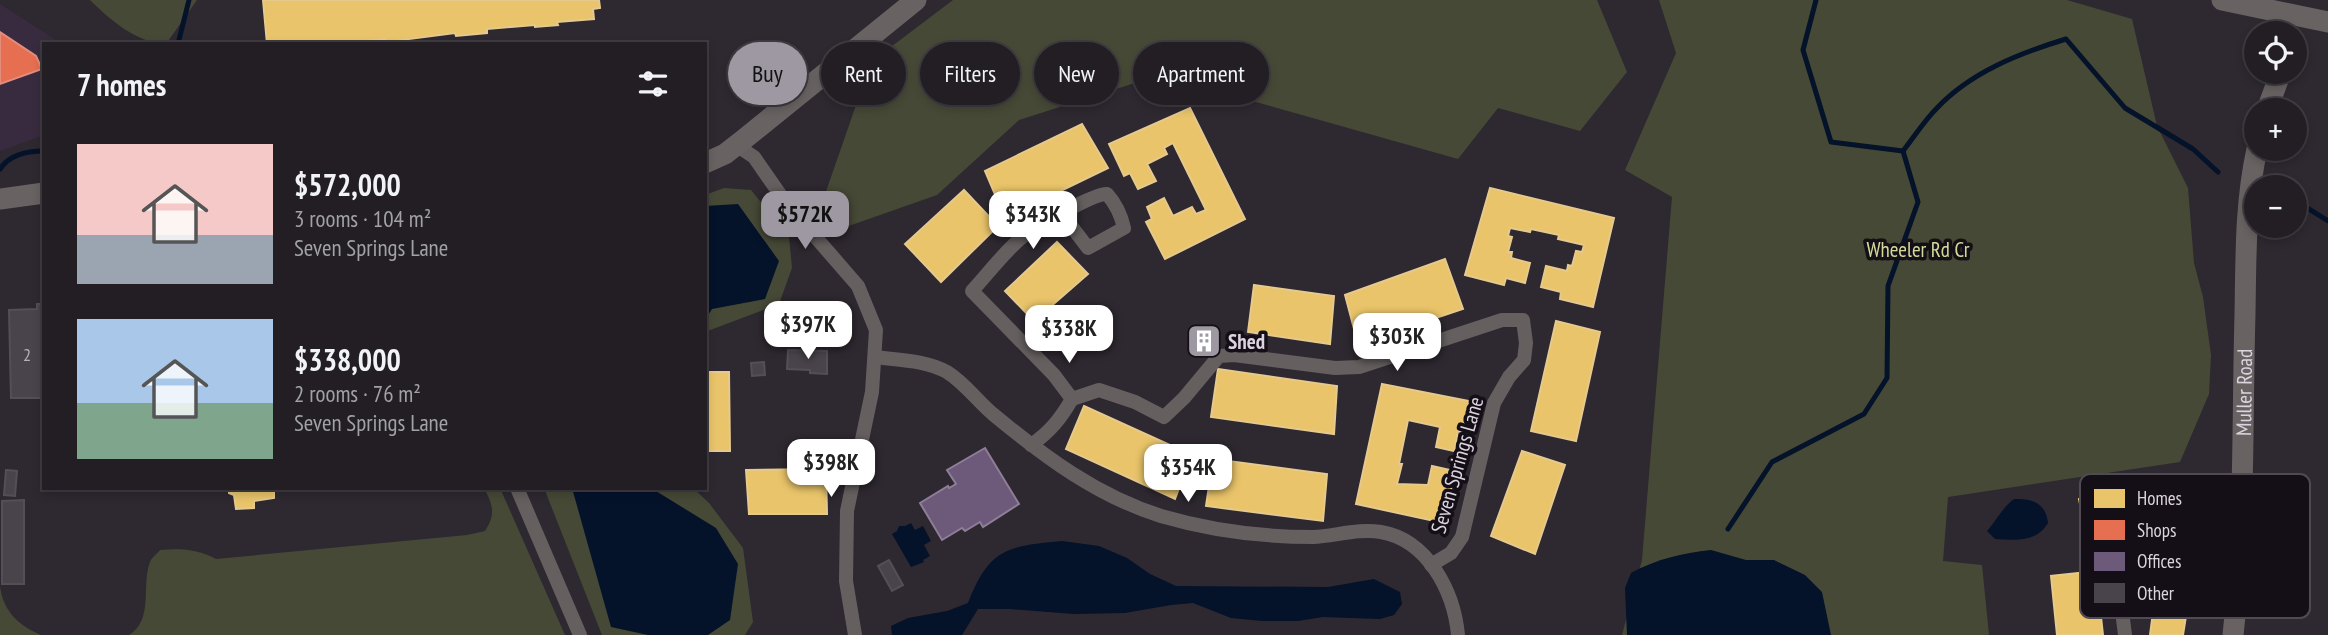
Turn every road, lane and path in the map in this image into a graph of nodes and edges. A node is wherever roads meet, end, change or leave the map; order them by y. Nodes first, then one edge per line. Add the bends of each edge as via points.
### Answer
1 (916, 0) edge
2 (2222, 0) edge
3 (2283, 21) edge
4 (2328, 22) edge
5 (2307, 25) edge
6 (736, 145) junction
7 (2255, 161) edge
8 (707, 162) edge
9 (42, 193) edge
10 (0, 199) edge
11 (1062, 214) dead end
12 (875, 357) junction
13 (1072, 399) junction
14 (1031, 445) junction
15 (2241, 474) edge
16 (518, 490) edge
17 (1431, 565) junction
18 (580, 635) edge
19 (855, 635) edge
20 (1458, 635) edge

1 - 6 street
2 - 3 street
4 - 5 street
6 - 8 street
6 - 12 street via 754,157 786,203 858,286 876,330
7 - 15 street, Muller Road via 2247,209
9 - 10 street
11 - 13 street via 1023,236 972,291
12 - 14 street, Seven Springs Lane via 947,372
12 - 19 street via 847,512 846,581
13 - 14 street via 1047,434
13 - 17 street, Seven Springs Lane via 1099,390 1164,416 1219,356 1359,367 1502,320 1523,320 1524,360 1494,403 1462,537 1451,553
14 - 17 street, Seven Springs Lane via 1089,484 1161,516 1257,534 1312,537 1381,532 1402,538
16 - 18 street
17 - 20 street, Seven Springs Lane via 1449,596

